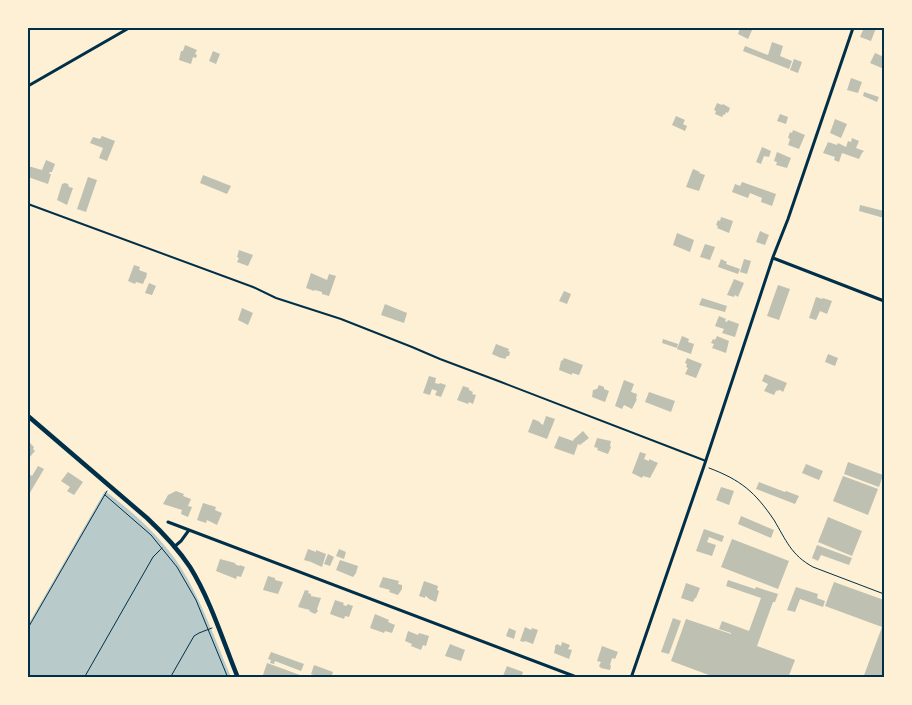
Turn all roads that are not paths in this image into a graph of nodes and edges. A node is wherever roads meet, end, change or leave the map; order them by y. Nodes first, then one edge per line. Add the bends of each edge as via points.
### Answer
1 (129, 28) edge
2 (853, 28) edge
3 (28, 86) edge
4 (28, 204) edge
5 (773, 258) junction
6 (884, 301) edge
7 (28, 416) edge
8 (706, 461) junction
9 (168, 522) dead end
10 (189, 530) junction
11 (174, 547) junction
12 (238, 678) edge
13 (579, 678) edge
14 (631, 678) edge

1 - 3 street
2 - 5 street
4 - 8 lane via 276,298 341,319
5 - 6 street
5 - 8 street
7 - 11 street via 158,529
8 - 14 street
9 - 10 street
10 - 11 street
10 - 13 street
11 - 12 street via 199,584

